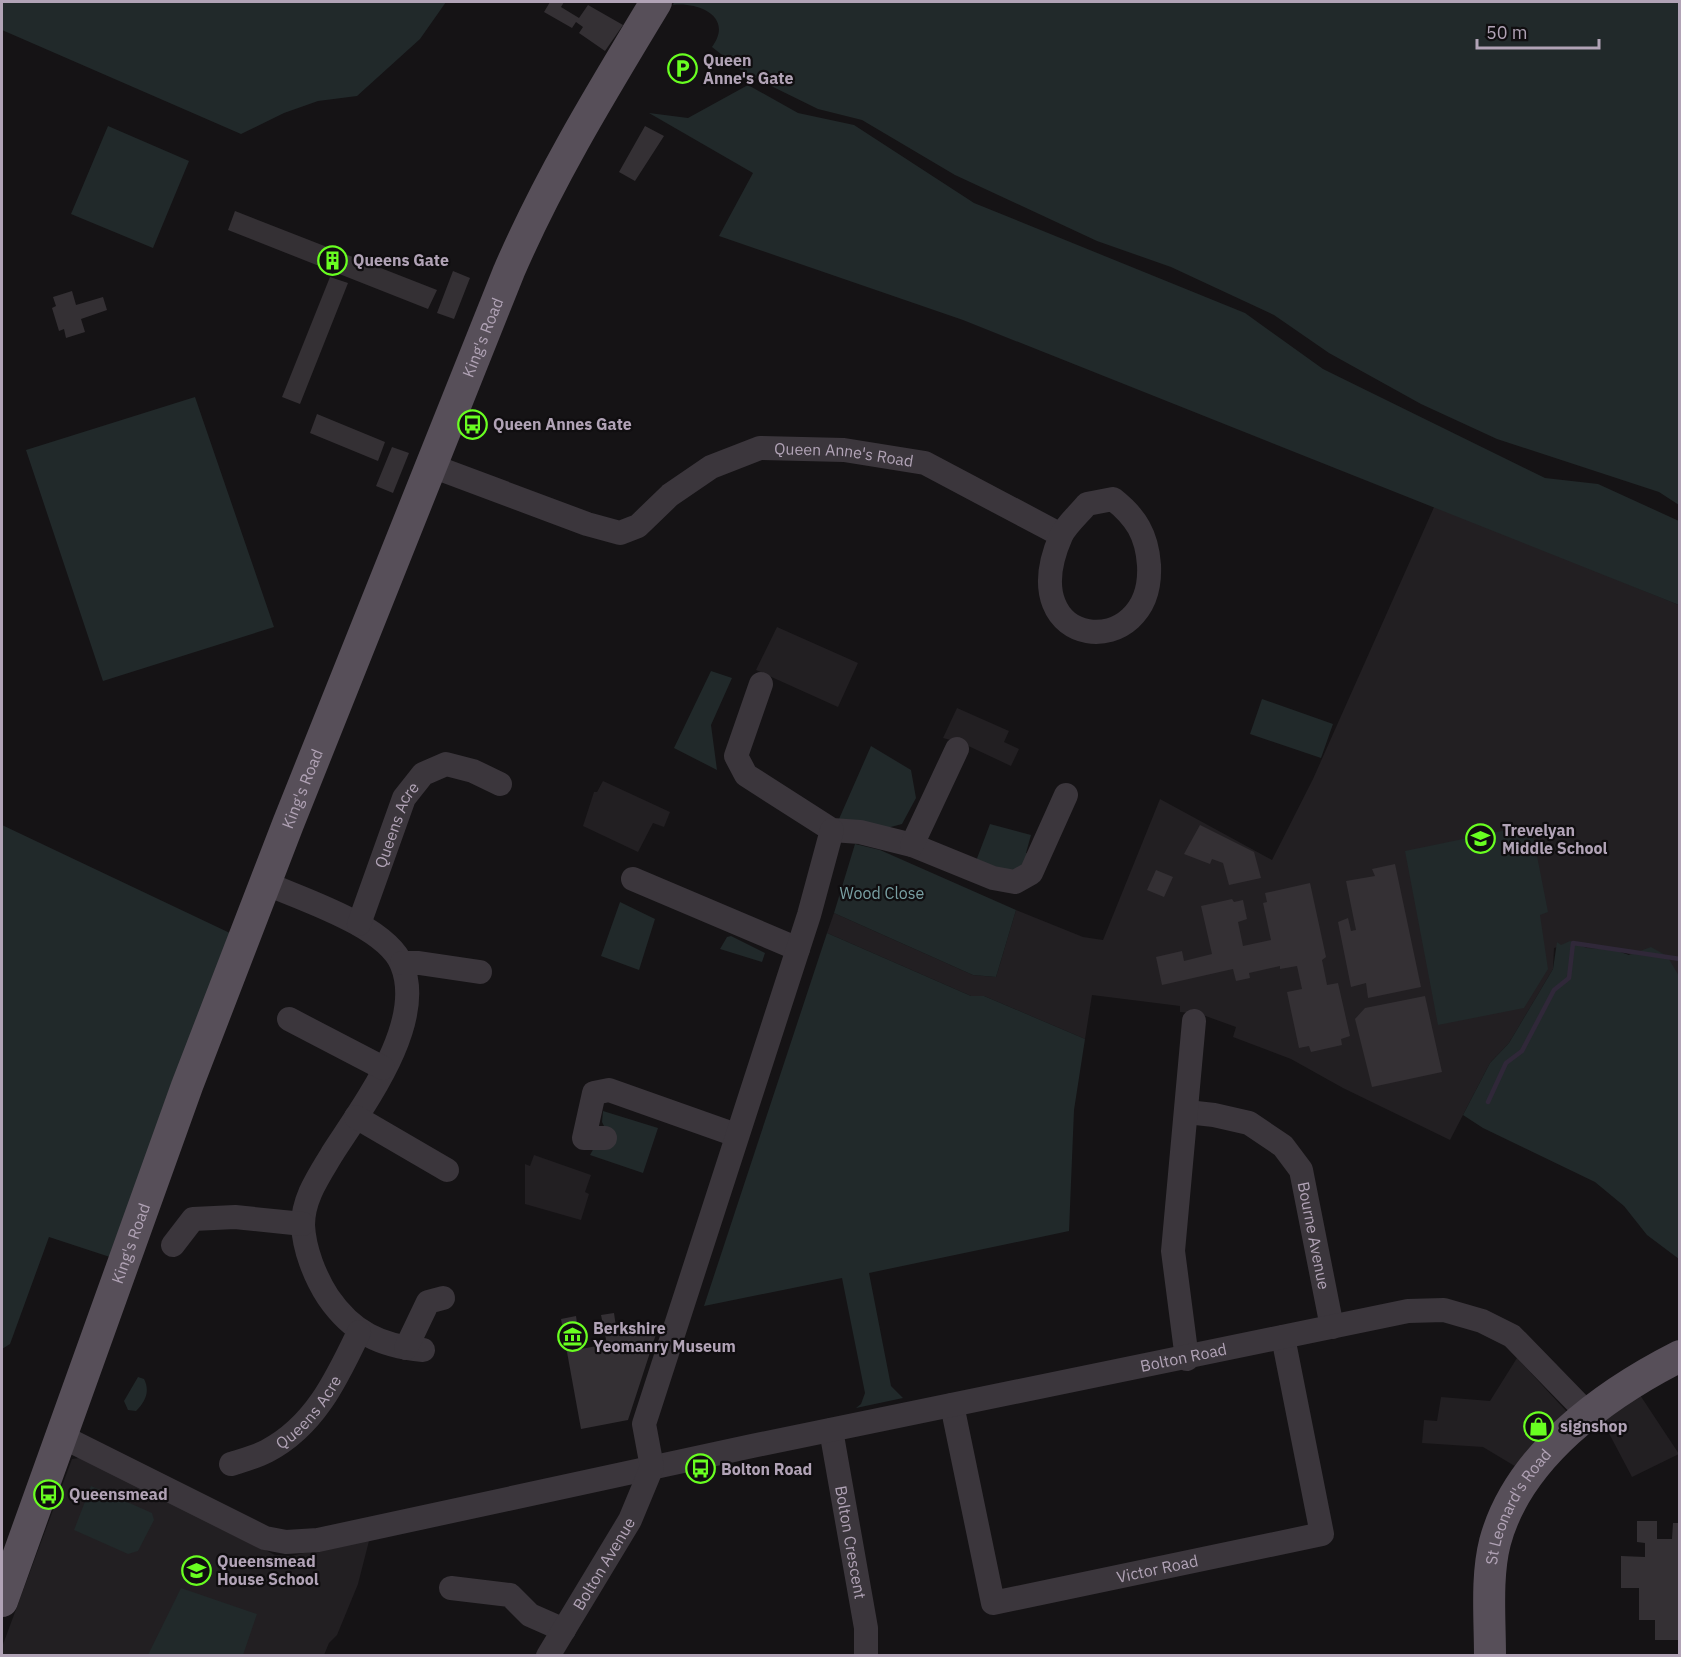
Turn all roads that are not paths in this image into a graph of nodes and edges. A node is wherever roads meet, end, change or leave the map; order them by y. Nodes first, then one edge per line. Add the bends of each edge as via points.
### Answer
1 (656, 2) edge
2 (432, 466) junction
3 (1061, 535) junction
4 (761, 684) dead end
5 (957, 749) dead end
6 (500, 784) dead end
7 (1066, 795) dead end
8 (832, 830) junction
9 (912, 845) junction
10 (633, 879) dead end
11 (265, 883) junction
12 (359, 924) junction
13 (798, 950) junction
14 (402, 963) junction
15 (480, 972) dead end
16 (289, 1018) dead end
17 (1194, 1021) dead end
18 (383, 1068) junction
19 (1187, 1112) junction
20 (356, 1117) junction
21 (736, 1136) junction
22 (604, 1138) dead end
23 (447, 1170) dead end
24 (303, 1224) junction
25 (173, 1245) dead end
26 (443, 1298) dead end
27 (1332, 1327) junction
28 (359, 1332) junction
29 (1283, 1337) junction
30 (1680, 1356) edge
31 (1187, 1359) junction
32 (952, 1406) junction
33 (1587, 1413) junction
34 (831, 1430) junction
35 (61, 1436) junction
36 (231, 1464) dead end
37 (652, 1467) junction
38 (451, 1588) dead end
39 (2, 1601) edge
40 (564, 1630) junction
41 (548, 1656) edge
42 (866, 1656) edge
43 (1490, 1656) edge

1 - 2 main road, King's Road via 588,112 533,215
2 - 3 street, Queen Anne's Road via 620,534 638,526 670,495 711,467 760,448 844,450 925,464
2 - 11 main road, King's Road
3 - 3 street via 1087,504 1113,500 1133,515 1148,549 1150,586 1136,613 1113,629 1089,633 1066,624 1053,604 1051,571
4 - 8 street via 736,756 746,775
5 - 9 street
6 - 12 street, Queens Acre via 446,764 423,774 404,798
7 - 9 street via 1031,873 1015,882 993,878
8 - 9 street via 860,832
8 - 13 street
10 - 13 street
11 - 12 street
11 - 35 main road, King's Road via 126,1249
12 - 14 street via 394,950
13 - 21 street
14 - 15 street
14 - 18 street via 406,1007 400,1036
16 - 18 street
17 - 19 street
18 - 20 street
19 - 27 street, Bourne Avenue via 1249,1123 1283,1146 1301,1170
19 - 31 street via 1173,1251
20 - 23 street
20 - 24 street via 310,1190
21 - 22 street via 609,1090 594,1093 584,1138
21 - 37 street via 644,1424
24 - 25 street via 235,1217 193,1219
24 - 28 street via 320,1284
26 - 28 street via 428,1302 414,1349
27 - 29 street, Bolton Road
27 - 33 street, Bolton Road via 1408,1311 1444,1310 1482,1321 1512,1336
28 - 36 street, Queens Acre via 336,1380 305,1424 267,1452
29 - 31 street, Bolton Road
29 - 32 street, Victor Road via 1322,1534 993,1603
30 - 33 main road, St Leonard's Road via 1620,1388
31 - 32 street, Bolton Road
32 - 34 street, Bolton Road
33 - 43 main road, St Leonard's Road via 1528,1475 1505,1510 1494,1544
34 - 37 street, Bolton Road
34 - 42 street, Bolton Crescent via 866,1628
35 - 37 street, Bolton Road via 265,1538 286,1542 318,1540
35 - 39 main road, King's Road
37 - 40 street, Bolton Avenue via 630,1520
38 - 40 street via 510,1595 530,1615
40 - 41 street, Bolton Avenue

